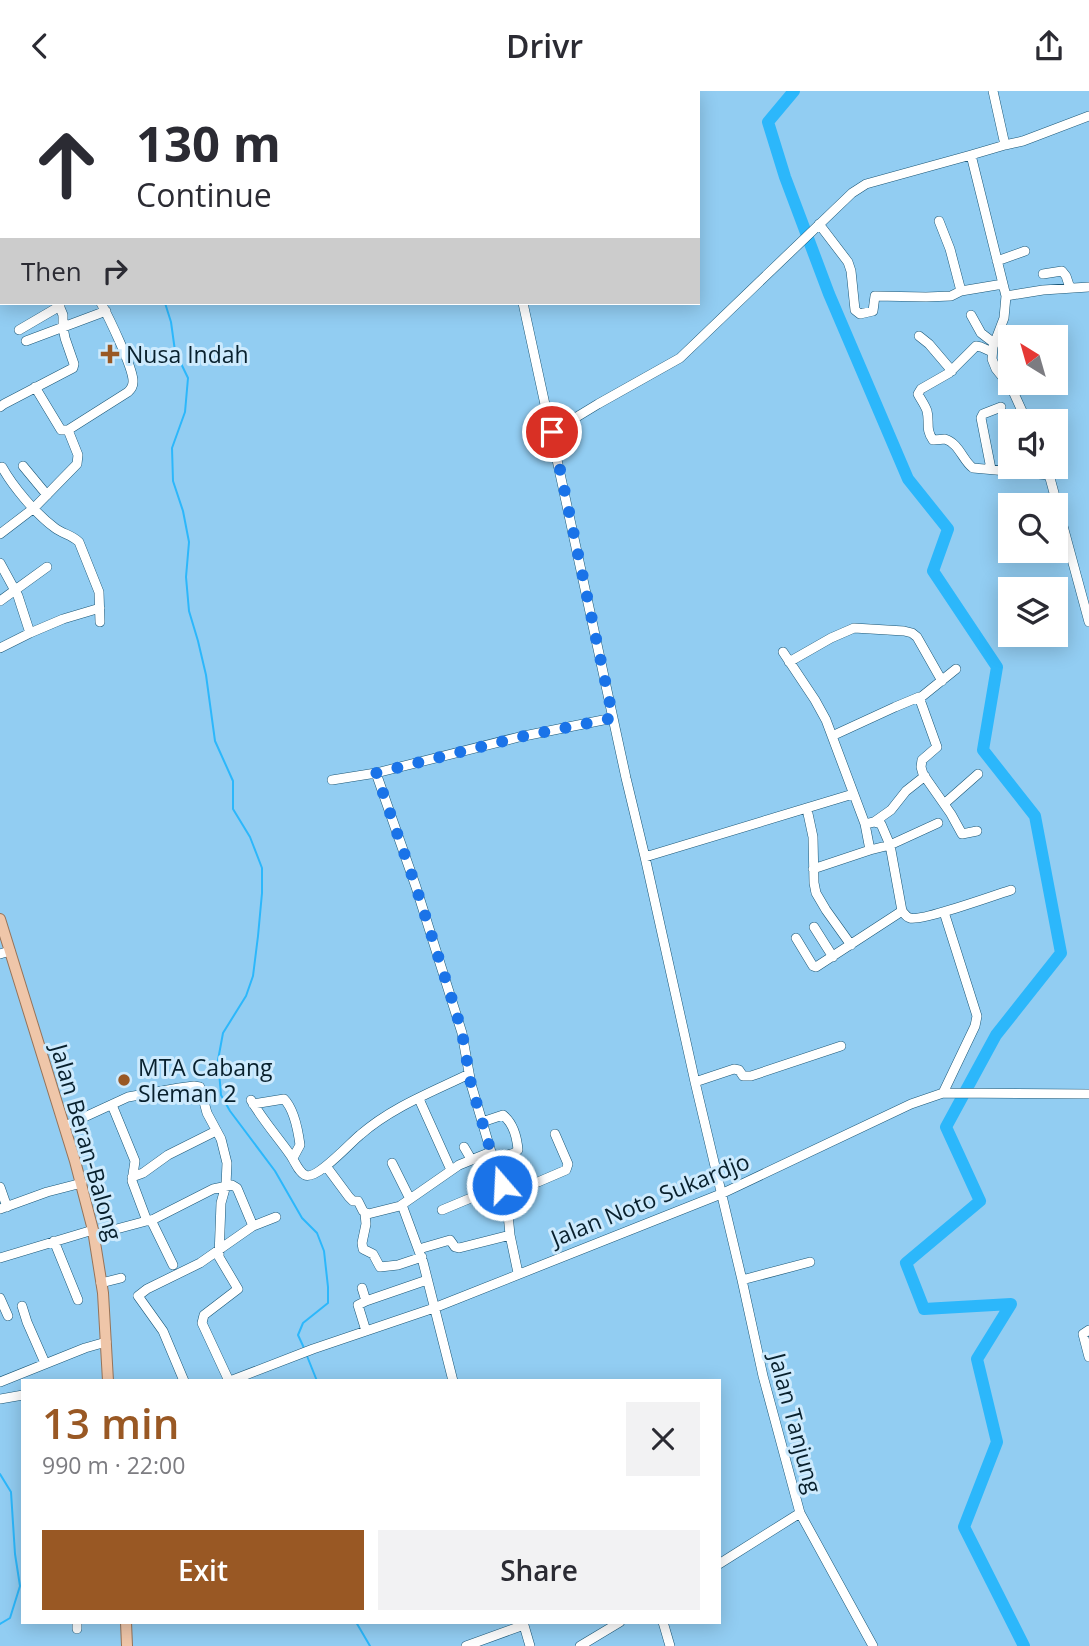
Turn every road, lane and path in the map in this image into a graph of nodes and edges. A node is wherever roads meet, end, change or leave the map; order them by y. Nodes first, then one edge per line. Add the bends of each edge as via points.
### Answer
1 (993, 91) edge
2 (1089, 116) edge
3 (1005, 145) junction
4 (971, 155) junction
5 (939, 221) dead end
6 (819, 224) junction
7 (1025, 251) dead end
8 (997, 261) junction
9 (1043, 274) dead end
10 (1003, 285) junction
11 (1089, 287) edge
12 (1070, 288) junction
13 (961, 291) junction
14 (1006, 296) junction
15 (57, 305) edge
16 (59, 305) edge
17 (523, 305) edge
18 (103, 307) edge
19 (971, 315) dead end
20 (63, 327) junction
21 (19, 330) dead end
22 (919, 336) dead end
23 (26, 341) dead end
24 (993, 348) junction
25 (952, 371) junction
26 (35, 387) junction
27 (0, 407) edge
28 (1001, 407) dead end
29 (1021, 409) edge
30 (68, 431) junction
31 (552, 432) junction
32 (23, 465) dead end
33 (2, 467) dead end
34 (991, 469) junction
35 (998, 469) edge
36 (1050, 479) edge
37 (47, 495) junction
38 (33, 508) junction
39 (0, 534) edge
40 (0, 563) edge
41 (47, 567) dead end
42 (16, 590) junction
43 (0, 601) edge
44 (100, 608) junction
45 (100, 622) dead end
46 (1089, 622) edge
47 (30, 633) junction
48 (0, 648) edge
49 (783, 652) dead end
50 (789, 662) junction
51 (956, 669) dead end
52 (942, 681) junction
53 (920, 698) junction
54 (613, 718) junction
55 (832, 736) junction
56 (376, 773) junction
57 (978, 774) dead end
58 (925, 776) junction
59 (332, 780) dead end
60 (853, 794) junction
61 (944, 804) junction
62 (807, 809) junction
63 (869, 823) junction
64 (938, 823) dead end
65 (977, 831) dead end
66 (890, 845) junction
67 (870, 850) junction
68 (645, 857) junction
69 (813, 869) junction
70 (1012, 890) dead end
71 (902, 911) junction
72 (944, 912) junction
73 (0, 919) edge
74 (814, 927) dead end
75 (796, 938) dead end
76 (851, 945) junction
77 (5, 953) edge
78 (833, 957) junction
79 (841, 1046) dead end
80 (469, 1074) junction
81 (695, 1082) junction
82 (943, 1093) junction
83 (1089, 1094) edge
84 (419, 1099) junction
85 (112, 1105) junction
86 (482, 1122) junction
87 (65, 1126) junction
88 (216, 1131) junction
89 (555, 1134) dead end
90 (464, 1147) dead end
91 (493, 1155) junction
92 (293, 1158) junction
93 (471, 1159) junction
94 (392, 1163) dead end
95 (326, 1166) junction
96 (451, 1170) junction
97 (132, 1177) junction
98 (82, 1183) junction
99 (226, 1185) junction
100 (0, 1187) edge
101 (504, 1189) junction
102 (721, 1194) junction
103 (406, 1202) junction
104 (3, 1208) edge
105 (442, 1210) dead end
106 (365, 1213) junction
107 (276, 1217) dead end
108 (149, 1221) junction
109 (253, 1226) junction
110 (94, 1233) junction
111 (510, 1235) junction
112 (54, 1241) junction
113 (219, 1251) junction
114 (420, 1253) junction
115 (0, 1258) edge
116 (810, 1262) dead end
117 (173, 1265) dead end
118 (518, 1273) junction
119 (121, 1278) dead end
120 (427, 1280) junction
121 (742, 1280) junction
122 (101, 1283) junction
123 (362, 1288) dead end
124 (0, 1298) edge
125 (78, 1300) dead end
126 (366, 1301) junction
127 (22, 1306) dead end
128 (433, 1308) junction
129 (8, 1316) dead end
130 (1089, 1330) edge
131 (366, 1331) junction
132 (106, 1342) junction
133 (1089, 1357) edge
134 (46, 1363) junction
135 (108, 1379) edge
136 (183, 1379) edge
137 (228, 1379) edge
138 (234, 1379) edge
139 (452, 1379) edge
140 (0, 1382) edge
141 (21, 1395) edge
142 (0, 1399) edge
143 (800, 1513) junction
144 (721, 1563) edge
145 (126, 1624) edge
146 (524, 1624) edge
147 (617, 1624) edge
148 (664, 1624) edge
149 (128, 1646) edge
150 (466, 1646) edge
151 (530, 1646) edge
152 (580, 1646) edge
153 (670, 1646) edge
154 (873, 1646) edge

1 - 3 street
2 - 3 street
3 - 4 street
4 - 6 street via 866,184
4 - 8 street
5 - 13 street
6 - 13 street via 848,263 858,314 873,311 875,296 934,297
6 - 31 street via 680,358
7 - 8 street
8 - 10 street
9 - 12 street via 1062,271
10 - 13 street
10 - 14 street
11 - 12 street
12 - 14 street
14 - 24 street
15 - 21 street
16 - 20 street
17 - 31 street, Jalan Tanjung
18 - 20 street
18 - 30 street via 133,383 128,392
19 - 24 street
20 - 23 street
20 - 26 street via 73,368
22 - 25 street
24 - 25 street via 976,346
24 - 29 street via 996,369
25 - 34 street via 919,393 928,413 930,435 956,447 971,467
26 - 27 street
26 - 30 street via 58,428
28 - 34 street via 981,418
30 - 37 street via 77,464
31 - 54 street, Jalan Tanjung
32 - 37 street
33 - 38 street
34 - 35 street
36 - 46 street
37 - 38 street
38 - 39 street
38 - 44 street via 79,542 99,591
40 - 42 street
41 - 42 street
42 - 43 street
42 - 47 street
44 - 45 street
44 - 47 street
47 - 48 street
49 - 50 street
50 - 52 street via 854,628 904,631 917,637
50 - 55 street via 815,699
51 - 52 street
52 - 53 street
53 - 55 street
53 - 58 street via 937,747 922,760
54 - 56 street
54 - 68 street, Jalan Tanjung
55 - 60 street
56 - 59 street
56 - 80 street via 462,1033
57 - 61 street
58 - 61 street
58 - 63 street via 891,810
60 - 62 street
60 - 63 street
61 - 65 street via 962,834
62 - 68 street
62 - 69 street
63 - 66 street via 881,824
63 - 67 street
64 - 66 street
66 - 67 street
66 - 71 street
67 - 69 street
68 - 81 street, Jalan Tanjung
69 - 76 street via 820,901
70 - 72 street
71 - 72 street via 910,919
71 - 76 street
72 - 82 street via 977,1016
73 - 77 main road, Jalan Beran-Balong
74 - 78 street
75 - 78 street via 814,967
76 - 78 street
77 - 87 main road, Jalan Beran-Balong
79 - 81 street via 751,1076 734,1069
80 - 84 street
80 - 86 street
81 - 102 street, Jalan Tanjung
82 - 83 street, Jalan Noto Sukardjo
82 - 102 street, Jalan Noto Sukardjo
84 - 95 street via 375,1122
84 - 96 street
85 - 87 street
85 - 88 street via 139,1094 197,1086
85 - 97 street via 135,1161
86 - 91 street
86 - 91 street via 503,1115 513,1128 518,1150
87 - 98 main road, Jalan Beran-Balong
88 - 97 street
88 - 99 street via 225,1150
89 - 101 street via 568,1164 566,1170
90 - 93 street
91 - 93 street
91 - 101 street
92 - 92 street via 262,1119 252,1102 287,1100 300,1145
92 - 95 street via 306,1176
93 - 96 street
94 - 103 street
95 - 106 street
96 - 103 street
97 - 108 street
98 - 104 street
98 - 110 main road, Jalan Beran-Balong
99 - 108 street
99 - 109 street via 237,1188
99 - 113 street via 220,1203
100 - 104 street
101 - 105 street
101 - 111 street
102 - 118 street, Jalan Noto Sukardjo
102 - 121 street, Jalan Tanjung
103 - 106 street
103 - 114 street
106 - 114 street via 363,1249 373,1254 378,1266 398,1265
107 - 109 street
108 - 110 street
108 - 117 street
109 - 113 street
110 - 112 street
110 - 122 main road, Jalan Beran-Balong
111 - 114 street via 459,1248 450,1240
111 - 118 street
112 - 115 street
112 - 125 street
113 - 136 street via 138,1296 163,1331
113 - 137 street via 238,1289 204,1315 202,1323
114 - 120 street
116 - 121 street
118 - 128 street, Jalan Noto Sukardjo
119 - 122 street
120 - 126 street
120 - 128 street
121 - 143 street, Jalan Tanjung
122 - 132 main road, Jalan Beran-Balong
123 - 126 street
124 - 129 street
126 - 131 street via 358,1305
127 - 134 street
128 - 131 street, Jalan Noto Sukardjo
128 - 139 street
130 - 133 street via 1083,1334
131 - 138 street, Jalan Noto Sukardjo
132 - 134 street
132 - 135 main road, Jalan Beran-Balong
134 - 140 street
141 - 142 street
143 - 144 street
143 - 154 street, Jalan Tanjung
145 - 149 main road
146 - 150 street
146 - 151 street
147 - 152 street
148 - 153 street

